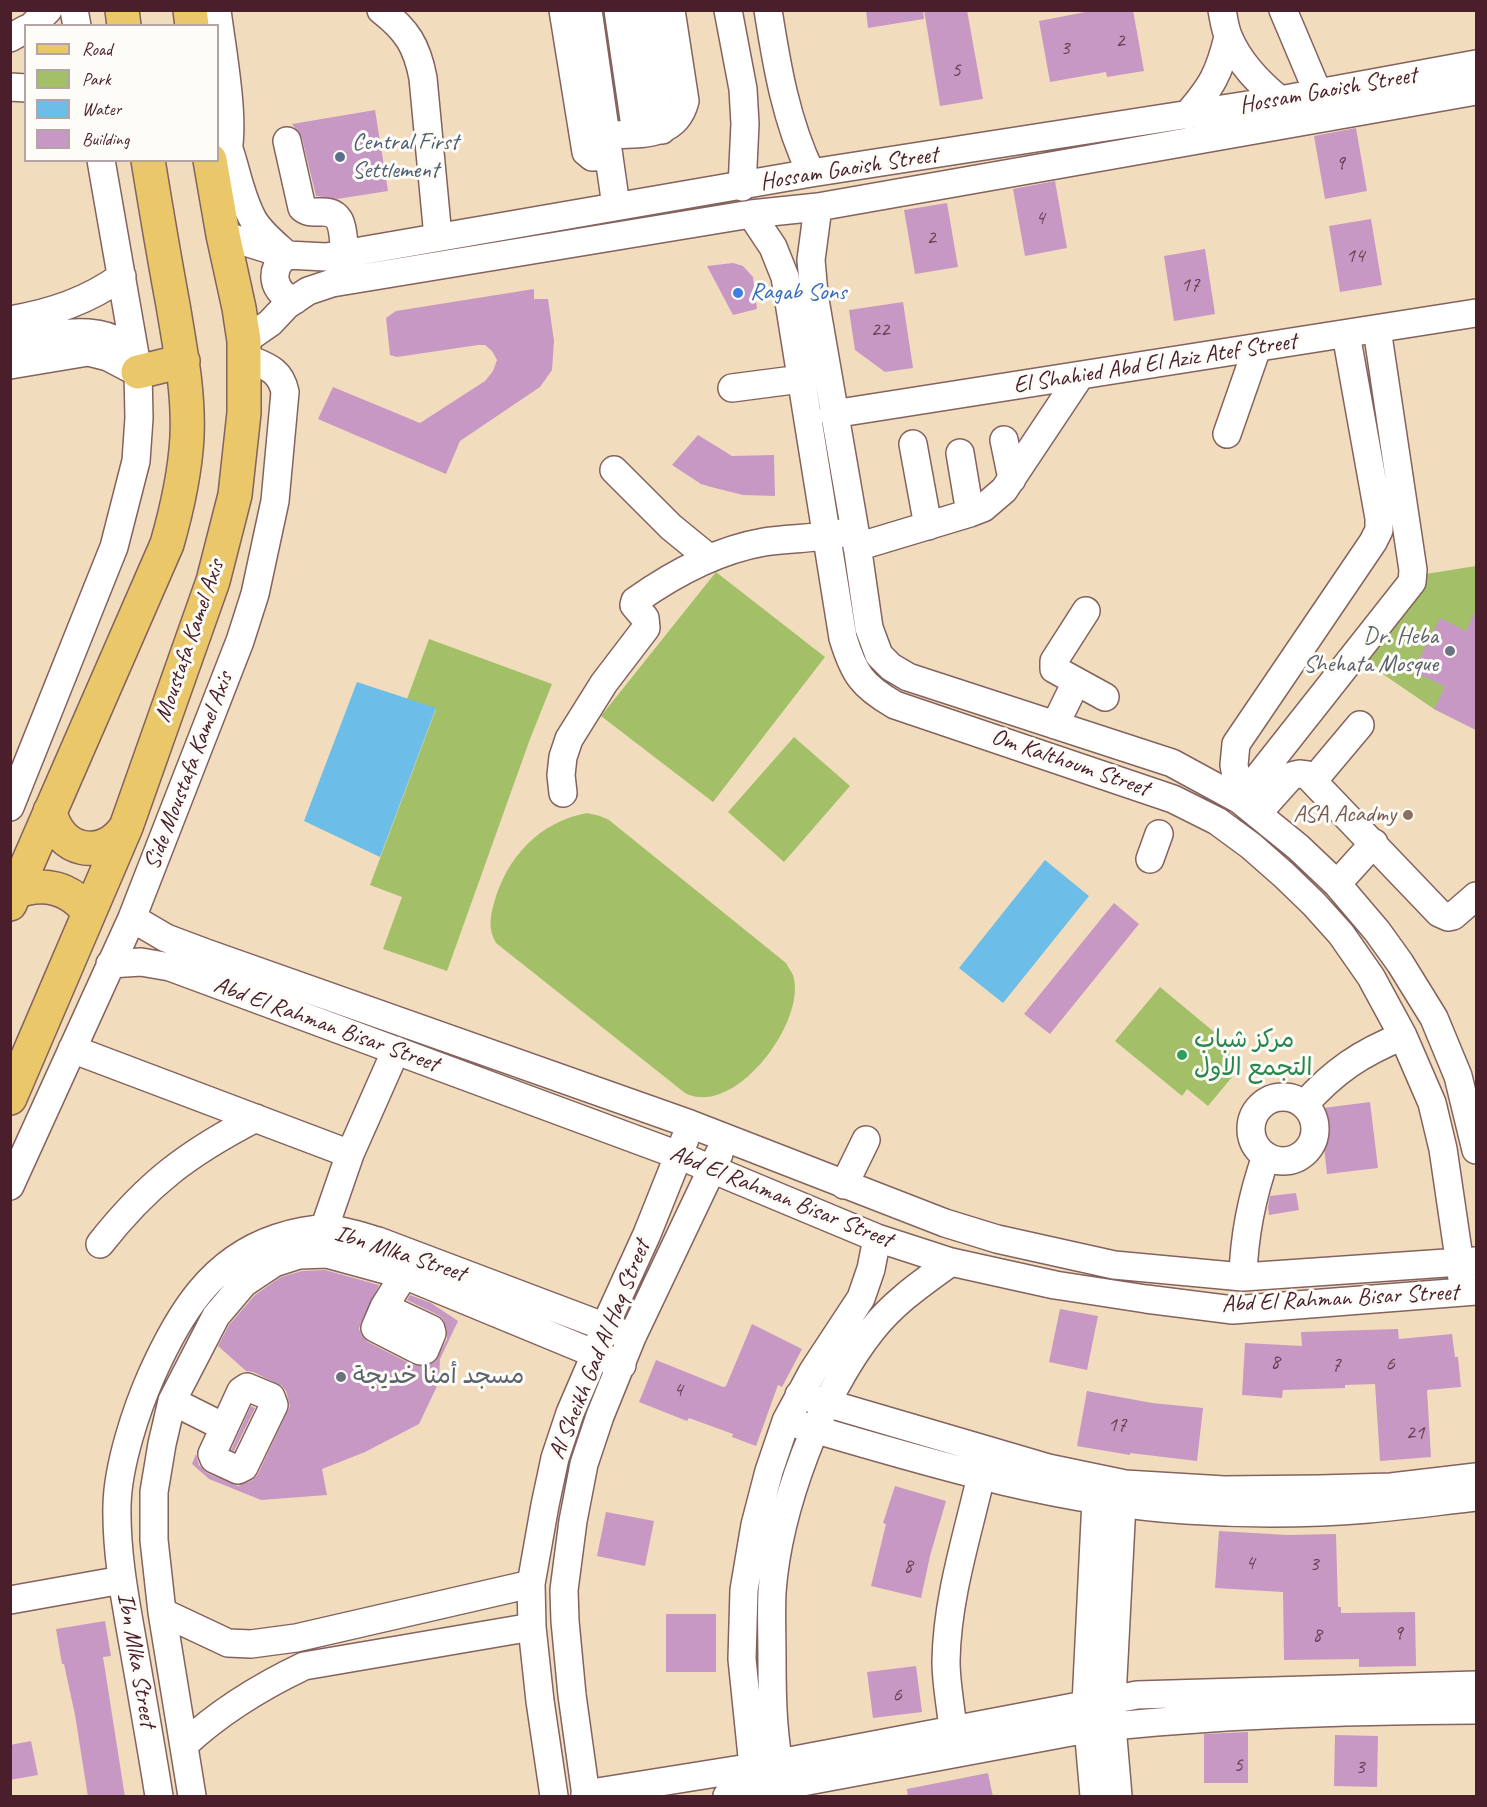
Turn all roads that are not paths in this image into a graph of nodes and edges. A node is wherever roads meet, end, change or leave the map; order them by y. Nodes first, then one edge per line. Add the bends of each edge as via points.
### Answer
1 (48, 10) edge
2 (381, 10) edge
3 (563, 10) edge
4 (588, 10) edge
5 (618, 10) edge
6 (644, 10) edge
7 (670, 10) edge
8 (728, 10) edge
9 (768, 10) edge
10 (1222, 10) edge
11 (1283, 10) edge
12 (34, 24) edge
13 (219, 25) edge
14 (24, 30) edge
15 (1228, 37) junction
16 (10, 38) edge
17 (1476, 64) edge
18 (1476, 91) edge
19 (1318, 93) junction
20 (1280, 100) junction
21 (1187, 115) junction
22 (662, 130) junction
23 (636, 133) junction
24 (1061, 134) junction
25 (287, 141) dead end
26 (607, 145) junction
27 (219, 152) edge
28 (101, 162) edge
29 (148, 162) edge
30 (1066, 164) junction
31 (217, 165) edge
32 (812, 173) junction
33 (742, 187) junction
34 (616, 206) junction
35 (818, 207) junction
36 (751, 214) junction
37 (510, 224) junction
38 (223, 235) junction
39 (438, 237) junction
40 (345, 254) junction
41 (516, 254) junction
42 (287, 255) junction
43 (122, 276) junction
44 (295, 300) junction
45 (1476, 313) edge
46 (10, 320) edge
47 (1377, 329) junction
48 (1346, 334) junction
49 (10, 343) edge
50 (1257, 348) junction
51 (244, 349) junction
52 (183, 361) junction
53 (10, 365) edge
54 (138, 372) junction
55 (1080, 376) junction
56 (801, 379) junction
57 (732, 388) dead end
58 (833, 414) junction
59 (1227, 434) dead end
60 (1004, 440) dead end
61 (913, 444) dead end
62 (960, 453) dead end
63 (614, 470) dead end
64 (1012, 479) junction
65 (970, 513) junction
66 (928, 526) junction
67 (826, 537) junction
68 (856, 539) junction
69 (709, 558) junction
70 (1086, 611) dead end
71 (1076, 682) junction
72 (1105, 697) dead end
73 (1055, 725) junction
74 (1360, 725) dead end
75 (1313, 781) junction
76 (563, 793) dead end
77 (10, 807) edge
78 (1249, 807) junction
79 (50, 811) junction
80 (1166, 818) junction
81 (126, 827) junction
82 (1374, 843) junction
83 (1150, 859) dead end
84 (1337, 884) junction
85 (1476, 896) edge
86 (13, 898) edge
87 (89, 913) junction
88 (132, 918) junction
89 (110, 964) junction
90 (1403, 1036) junction
91 (72, 1049) junction
92 (396, 1050) junction
93 (10, 1098) edge
94 (1304, 1105) junction
95 (256, 1118) junction
96 (690, 1124) junction
97 (725, 1139) junction
98 (866, 1140) dead end
99 (1476, 1142) edge
100 (350, 1154) junction
101 (678, 1155) junction
102 (1266, 1156) junction
103 (712, 1170) junction
104 (844, 1185) junction
105 (10, 1186) edge
106 (324, 1229) junction
107 (877, 1238) junction
108 (100, 1244) dead end
109 (376, 1253) junction
110 (951, 1262) junction
111 (1468, 1262) edge
112 (404, 1275) junction
113 (1243, 1277) junction
114 (1470, 1291) edge
115 (384, 1307) dead end
116 (605, 1326) junction
117 (632, 1337) junction
118 (595, 1355) junction
119 (622, 1365) junction
120 (800, 1395) junction
121 (172, 1401) junction
122 (827, 1403) junction
123 (786, 1421) junction
124 (224, 1428) dead end
125 (816, 1430) junction
126 (981, 1476) junction
127 (1476, 1477) edge
128 (1111, 1492) junction
129 (1476, 1497) edge
130 (122, 1580) junction
131 (531, 1584) junction
132 (10, 1600) edge
133 (162, 1612) junction
134 (532, 1627) junction
135 (1476, 1685) edge
136 (1112, 1698) junction
137 (1476, 1710) edge
138 (1095, 1719) junction
139 (953, 1730) junction
140 (184, 1745) junction
141 (781, 1774) junction
142 (754, 1779) junction
143 (586, 1795) edge
144 (159, 1797) edge
145 (192, 1797) edge
146 (554, 1797) edge
147 (727, 1797) edge
148 (1094, 1797) edge
149 (1118, 1797) edge

1 - 12 street
2 - 39 street via 404,31 419,58
3 - 26 street via 585,148 592,157
4 - 26 street
5 - 23 street
6 - 22 street
7 - 22 street via 685,101 674,124
8 - 33 street via 743,89
9 - 32 street via 783,98
10 - 15 street
11 - 19 street
13 - 27 street via 228,91
14 - 16 street
15 - 20 street via 1241,61
15 - 21 street via 1221,66 1207,92
17 - 19 street, Hossam Gaoish Street
18 - 30 street, Hossam Gaoish Street
19 - 20 street, Hossam Gaoish Street
20 - 21 street, Hossam Gaoish Street
21 - 24 street, Hossam Gaoish Street
22 - 23 street
23 - 26 street
24 - 30 street
24 - 32 street, Hossam Gaoish Street
25 - 40 street via 302,208 336,213
26 - 34 street
28 - 43 street
29 - 52 main road
30 - 35 street, Hossam Gaoish Street
31 - 38 main road, Moustafa Kamel Axis
31 - 42 street via 242,194 265,235
32 - 33 street, Hossam Gaoish Street
33 - 34 street, Hossam Gaoish Street
34 - 37 street, Hossam Gaoish Street
35 - 36 street, Hossam Gaoish Street
35 - 58 street, Om Kalthoum Street via 811,260
36 - 41 street, Hossam Gaoish Street
36 - 56 street, Om Kalthoum Street via 773,247 785,277
37 - 39 street, Hossam Gaoish Street
37 - 41 street
38 - 42 street, Hossam Gaoish Street
38 - 51 main road, Moustafa Kamel Axis
39 - 40 street, Hossam Gaoish Street
40 - 42 street, Hossam Gaoish Street
41 - 44 street, Hossam Gaoish Street via 332,283
42 - 44 street via 274,276 278,290
43 - 46 street via 78,302
43 - 54 street
44 - 51 street, Hossam Gaoish Street
45 - 47 street, El Shahied Abd El Aziz Atef Street
47 - 48 street, El Shahied Abd El Aziz Atef Street
47 - 78 street via 1412,582
48 - 50 street, El Shahied Abd El Aziz Atef Street
48 - 78 street via 1379,530 1236,744 1234,765
49 - 54 street via 72,332 97,334 125,348
50 - 55 street, El Shahied Abd El Aziz Atef Street
50 - 59 street
51 - 81 main road, Moustafa Kamel Axis via 242,439 226,536
51 - 88 street, Side Moustafa Kamel Axis via 274,371 285,392 267,545 240,641
52 - 54 main road
52 - 79 main road via 187,398 185,463 177,509 166,544
53 - 54 street via 88,352
54 - 77 street via 136,461 114,547
55 - 58 street, El Shahied Abd El Aziz Atef Street
55 - 64 street
56 - 57 street
56 - 67 street, Om Kalthoum Street
58 - 68 street, Om Kalthoum Street
60 - 64 street
61 - 66 street
62 - 65 street
63 - 69 street via 663,520
64 - 65 street via 994,499
65 - 66 street
66 - 68 street
67 - 68 street
67 - 69 street via 763,542
67 - 80 street, Om Kalthoum Street via 843,638 854,668 872,691 895,705
68 - 73 street, Om Kalthoum Street via 873,642 891,667 908,677
69 - 76 street via 635,602 646,628 604,683 569,739 563,757
70 - 71 street via 1053,665 1057,672
71 - 72 street
71 - 73 street
73 - 78 street, Om Kalthoum Street via 1172,763
74 - 75 street
75 - 78 street via 1299,774 1291,776
75 - 82 street
78 - 84 street, Om Kalthoum Street
79 - 81 main road via 63,838 80,847 106,845
79 - 86 main road
80 - 83 street
80 - 90 street, Om Kalthoum Street via 1225,827 1259,853 1341,934 1371,977
81 - 87 main road, Moustafa Kamel Axis
82 - 84 street
82 - 85 street via 1443,916 1458,914
84 - 99 street, Om Kalthoum Street via 1377,931 1434,1018 1458,1076
86 - 87 main road via 35,886 56,888 75,898
87 - 93 main road, Moustafa Kamel Axis
88 - 89 street, Side Moustafa Kamel Axis
88 - 96 street, Abd El Rahman Bisar Street via 166,938 206,953
89 - 91 street, Side Moustafa Kamel Axis
89 - 92 street, Abd El Rahman Bisar Street via 141,962 170,967
90 - 94 street via 1348,1063
90 - 111 street, Om Kalthoum Street via 1432,1103
91 - 95 street
91 - 105 street, Side Moustafa Kamel Axis
92 - 100 street
92 - 101 street, Abd El Rahman Bisar Street
94 - 102 street via 1315,1127 1306,1150 1291,1159
94 - 102 street via 1279,1097 1257,1110 1251,1135
95 - 100 street
95 - 108 street via 185,1158 125,1212
96 - 97 street, Abd El Rahman Bisar Street
96 - 101 street, Al Sheikh Gad Al Haq Street
97 - 103 street, Al Sheikh Gad Al Haq Street
97 - 104 street, Abd El Rahman Bisar Street
98 - 104 street
100 - 106 street
101 - 103 street, Abd El Rahman Bisar Street
101 - 116 street, Al Sheikh Gad Al Haq Street
102 - 113 street via 1248,1215
103 - 107 street, Abd El Rahman Bisar Street
103 - 117 street, Al Sheikh Gad Al Haq Street
104 - 113 street, Abd El Rahman Bisar Street via 996,1239 1114,1265
106 - 109 street, Ibn Mlka Street via 349,1232
106 - 130 street, Ibn Mlka Street via 297,1232 260,1244 226,1264 195,1298 167,1341 142,1396 126,1450 117,1504
107 - 110 street, Abd El Rahman Bisar Street
107 - 120 street via 861,1298
109 - 112 street, Ibn Mlka Street
109 - 116 street, Ibn Mlka Street
109 - 121 street, Ibn Mlka Street via 299,1255 274,1263 244,1283 216,1316
110 - 114 street, Abd El Rahman Bisar Street via 1055,1285 1233,1310
110 - 122 street via 890,1309
111 - 113 street, Abd El Rahman Bisar Street
111 - 114 street, Om Kalthoum Street
112 - 115 street
112 - 118 street, Ibn Mlka Street
116 - 117 street, Ibn Mlka Street
116 - 118 street, Al Sheikh Gad Al Haq Street
117 - 119 street, Al Sheikh Gad Al Haq Street
118 - 119 street, Ibn Mlka Street
118 - 131 street, Al Sheikh Gad Al Haq Street via 555,1458
119 - 143 street, Al Sheikh Gad Al Haq Street via 584,1464 564,1590 572,1695
120 - 122 street
120 - 123 street
121 - 124 street
121 - 133 street, Ibn Mlka Street via 154,1492 154,1540
122 - 125 street
122 - 128 street via 1048,1468
123 - 125 street
123 - 142 street via 755,1525 744,1590 742,1659
125 - 126 street
125 - 141 street via 792,1491 772,1592 772,1708
126 - 128 street
126 - 139 street via 949,1621 946,1663
127 - 128 street via 1390,1487
128 - 129 street via 1185,1510 1296,1512
128 - 136 street
128 - 138 street
130 - 132 street
130 - 144 street, Ibn Mlka Street
131 - 133 street via 297,1638 251,1644 228,1642
131 - 134 street, Al Sheikh Gad Al Haq Street
133 - 140 street, Ibn Mlka Street
134 - 140 street via 304,1666 208,1722
134 - 146 street, Al Sheikh Gad Al Haq Street
135 - 136 street via 1182,1692
136 - 138 street
137 - 138 street
138 - 139 street
138 - 141 street
138 - 148 street
138 - 149 street
139 - 141 street
140 - 145 street, Ibn Mlka Street
141 - 142 street
142 - 143 street
142 - 147 street

